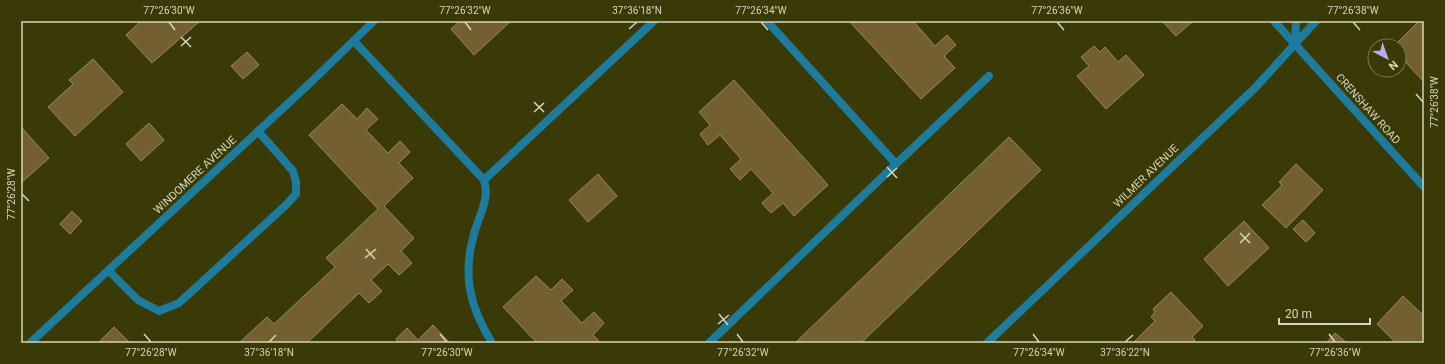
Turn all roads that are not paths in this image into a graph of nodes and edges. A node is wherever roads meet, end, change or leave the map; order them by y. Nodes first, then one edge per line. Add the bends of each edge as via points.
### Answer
1 (374, 21) edge
2 (654, 21) edge
3 (767, 21) edge
4 (1274, 21) edge
5 (1296, 21) edge
6 (1316, 21) edge
7 (354, 41) junction
8 (1295, 45) junction
9 (990, 76) dead end
10 (258, 131) junction
11 (896, 164) junction
12 (484, 180) junction
13 (1424, 187) edge
14 (109, 271) junction
15 (30, 343) edge
16 (492, 343) edge
17 (709, 343) edge
18 (987, 343) edge

1 - 7 street, WINDOMERE AVENUE
2 - 12 street
3 - 11 street
4 - 8 street, CRENSHAW ROAD
5 - 8 street
6 - 8 street, WILMER AVENUE
7 - 10 street, WINDOMERE AVENUE
7 - 12 street
8 - 13 street, CRENSHAW ROAD
8 - 18 street, WILMER AVENUE via 1255,88
9 - 11 street
10 - 14 street, WINDOMERE AVENUE
10 - 14 street via 293,171 296,194 286,205 179,303 160,311 138,300
11 - 17 street
12 - 16 street via 486,194 469,254 468,274 475,311
14 - 15 street, WINDOMERE AVENUE

